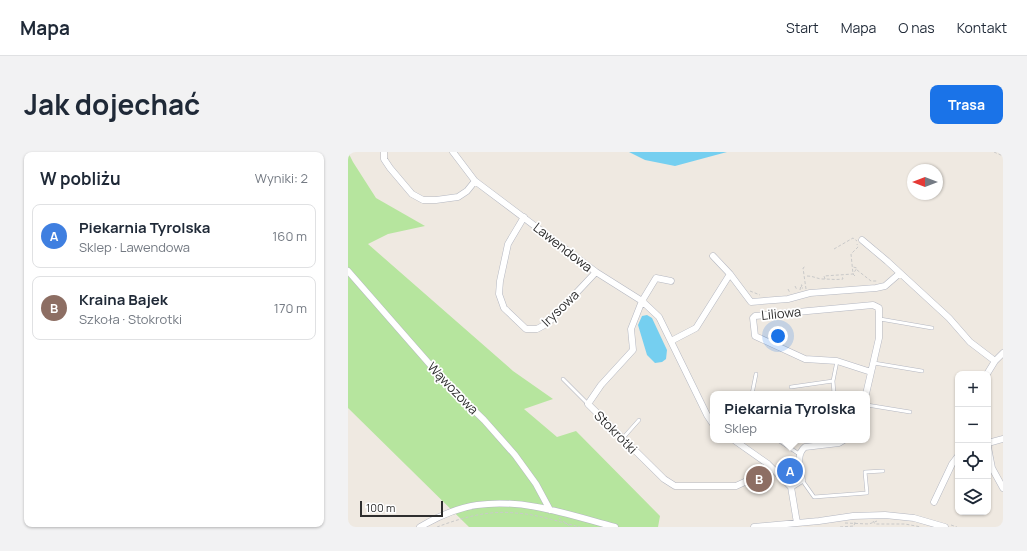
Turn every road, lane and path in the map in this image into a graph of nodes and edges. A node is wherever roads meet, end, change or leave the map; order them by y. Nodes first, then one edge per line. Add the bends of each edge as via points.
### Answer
1 (384, 152) edge
2 (453, 152) edge
3 (994, 152) edge
4 (1003, 156) edge
5 (475, 181) junction
6 (524, 217) junction
7 (862, 240) dead end
8 (834, 249) dead end
9 (713, 256) dead end
10 (806, 266) dead end
11 (853, 267) junction
12 (857, 269) junction
13 (348, 271) edge
14 (596, 272) junction
15 (900, 273) junction
16 (730, 274) junction
17 (853, 274) junction
18 (842, 275) junction
19 (807, 276) dead end
20 (855, 276) dead end
21 (821, 279) junction
22 (825, 279) junction
23 (835, 280) junction
24 (671, 281) dead end
25 (822, 283) dead end
26 (836, 284) dead end
27 (880, 284) dead end
28 (795, 286) dead end
29 (788, 289) dead end
30 (790, 293) dead end
31 (642, 301) junction
32 (880, 319) junction
33 (932, 328) dead end
34 (671, 341) junction
35 (1003, 353) edge
36 (837, 361) junction
37 (995, 361) junction
38 (873, 363) junction
39 (922, 371) dead end
40 (989, 371) edge
41 (871, 372) junction
42 (756, 374) dead end
43 (563, 379) dead end
44 (833, 381) junction
45 (791, 387) dead end
46 (753, 391) edge
47 (834, 391) edge
48 (867, 391) edge
49 (588, 404) junction
50 (870, 405) edge
51 (910, 412) dead end
52 (639, 420) dead end
53 (710, 420) edge
54 (623, 439) junction
55 (1003, 439) edge
56 (991, 442) edge
57 (738, 443) edge
58 (782, 443) edge
59 (839, 443) edge
60 (799, 454) junction
61 (955, 460) edge
62 (991, 463) edge
63 (768, 464) junction
64 (883, 471) dead end
65 (802, 480) junction
66 (791, 487) junction
67 (1003, 488) edge
68 (934, 502) dead end
69 (550, 510) junction
70 (554, 517) dead end
71 (873, 520) dead end
72 (861, 521) dead end
73 (899, 521) dead end
74 (877, 522) dead end
75 (797, 523) junction
76 (874, 523) junction
77 (567, 524) junction
78 (839, 524) dead end
79 (854, 524) junction
80 (420, 527) edge
81 (437, 527) edge
82 (572, 527) edge
83 (580, 527) edge
84 (615, 527) edge
85 (754, 527) edge
86 (840, 527) edge
87 (921, 527) edge
88 (927, 527) edge
89 (945, 527) edge

1 - 5 street via 384,159 390,168 412,194 423,200 458,197
2 - 5 street, Lawendowa
3 - 4 path
5 - 6 street, Lawendowa
6 - 14 street, Lawendowa
6 - 14 street, Irysowa via 508,244 499,294 504,308 526,329 537,329 548,323
7 - 15 street
8 - 11 path via 853,238 857,241 858,247 851,254
9 - 16 street
10 - 28 path via 803,268 806,290 801,288 801,285 798,292
11 - 12 path
11 - 17 path
12 - 17 path
12 - 27 path via 871,281
13 - 69 street, Wąwozowa via 447,384 515,455 536,484
14 - 31 street, Lawendowa
15 - 16 street via 885,286 876,288 810,293 788,299 752,302
15 - 37 street via 949,318 970,342
16 - 34 street via 696,328
17 - 18 path
17 - 20 path
18 - 22 path via 824,276
18 - 23 path via 843,279
19 - 21 path
21 - 22 path
21 - 25 path
22 - 23 path
23 - 26 path
24 - 31 street, Stokrotki via 656,278
29 - 30 path
31 - 34 street, Lawendowa via 659,317
31 - 49 street, Stokrotki via 631,329 633,350 601,385
32 - 33 lane
32 - 36 street, Liliowa via 879,308 873,305 753,318 755,336 805,359
32 - 38 street
34 - 53 street, Lawendowa
35 - 37 street
36 - 41 street, Liliowa
36 - 44 lane
37 - 40 street
38 - 39 lane
38 - 41 street
41 - 48 street
42 - 46 lane
43 - 49 lane
44 - 45 lane
44 - 47 lane
49 - 54 street, Stokrotki
50 - 51 lane
52 - 54 lane
54 - 63 street, Stokrotki via 664,479 675,486 736,486 749,480
55 - 56 street
57 - 63 street
58 - 60 lane
59 - 60 street via 805,447
60 - 65 street
61 - 68 street
62 - 67 street
63 - 66 street
64 - 65 lane via 865,472 867,494 814,497
65 - 66 street
66 - 75 street
69 - 80 street via 498,503 475,505 454,510
69 - 84 street
70 - 77 path
71 - 76 path
72 - 79 path
73 - 88 path
74 - 76 path
75 - 85 street
75 - 89 street via 820,523 853,516 885,515 914,518
76 - 79 path
76 - 87 path
77 - 81 path via 514,512 481,514 457,519
77 - 82 path
77 - 83 path
78 - 79 path
79 - 86 path

